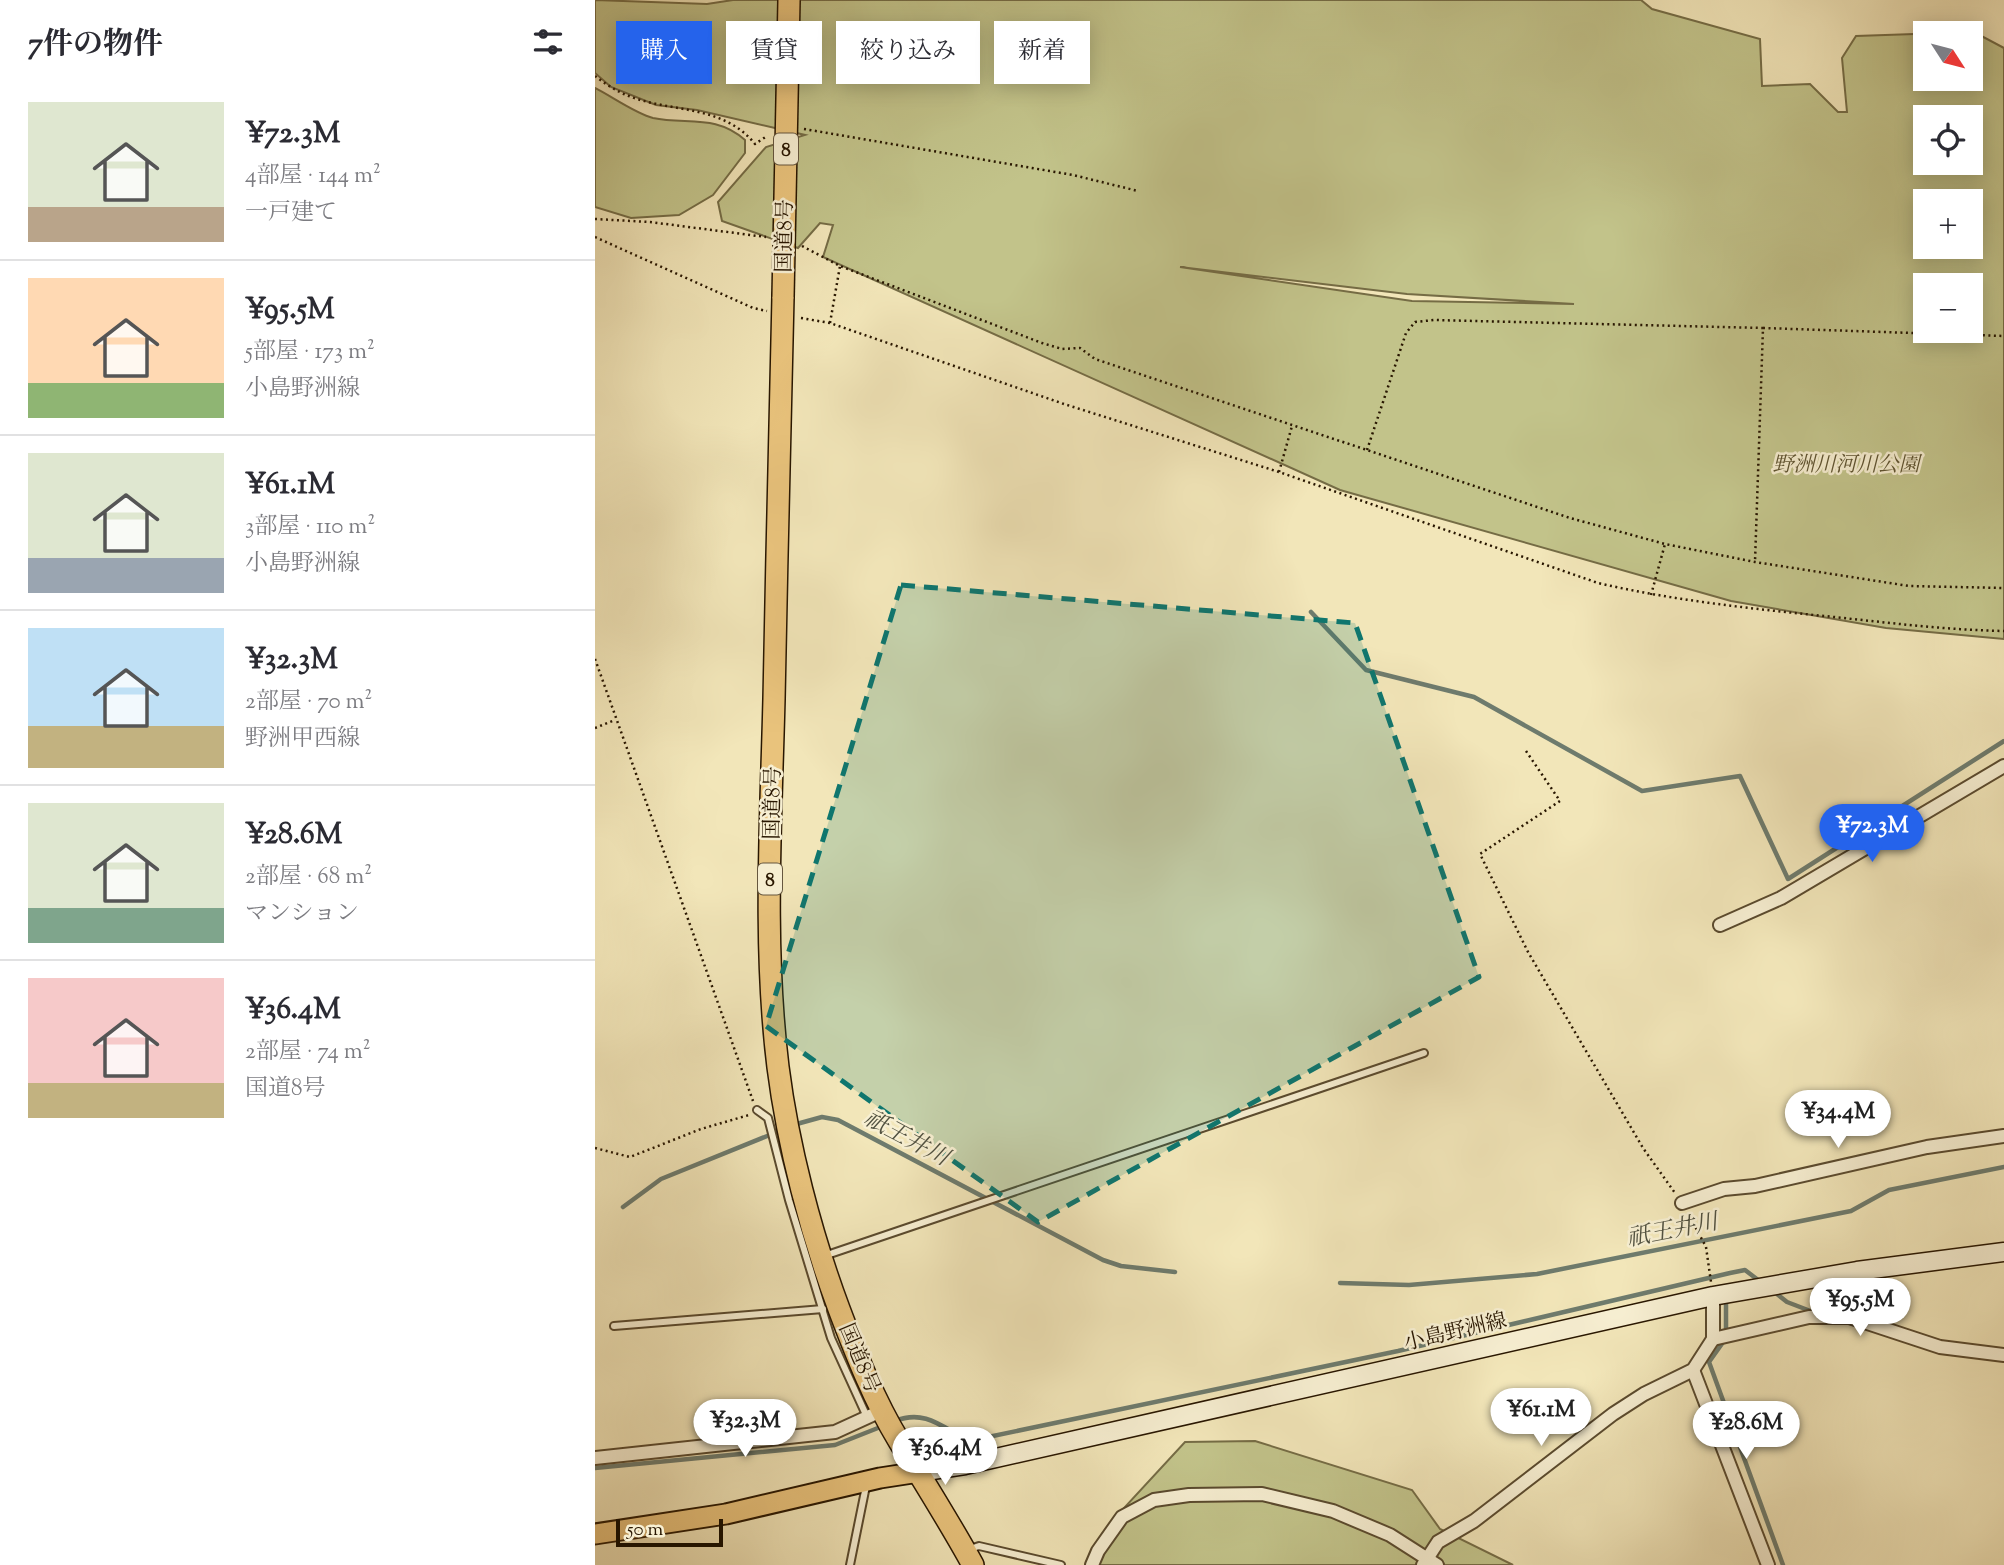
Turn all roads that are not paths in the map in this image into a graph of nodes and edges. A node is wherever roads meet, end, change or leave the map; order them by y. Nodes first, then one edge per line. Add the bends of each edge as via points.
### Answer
1 (789, 0) edge
2 (2004, 766) edge
3 (1720, 925) dead end
4 (1424, 1053) dead end
5 (757, 1110) road end
6 (2004, 1136) edge
7 (1682, 1203) road end
8 (2004, 1252) edge
9 (822, 1257) junction
10 (1713, 1296) junction
11 (830, 1308) junction
12 (614, 1326) dead end
13 (1713, 1339) junction
14 (2004, 1354) edge
15 (1693, 1370) junction
16 (875, 1414) junction
17 (595, 1458) edge
18 (919, 1472) junction
19 (867, 1481) junction
20 (595, 1534) edge
21 (969, 1558) edge
22 (1429, 1563) edge
23 (850, 1565) edge
24 (1061, 1565) edge
25 (1092, 1565) edge
26 (1768, 1565) edge

1 - 9 highway, 国道8号 / 8, bridge via 772,987 786,1118
2 - 3 street via 1780,898
4 - 9 lane
5 - 11 lane via 768,1118 789,1200
6 - 7 street via 1927,1147 1724,1189
8 - 10 main road, 小島野洲線
9 - 11 highway, 国道8号 / 8
10 - 13 street
10 - 18 main road, 小島野洲線
11 - 12 lane
11 - 16 highway, 国道8号 / 8
13 - 14 street via 1809,1317 1849,1317 1940,1347
13 - 15 street
15 - 22 street via 1613,1414 1474,1521 1438,1542
15 - 26 street
16 - 17 street via 835,1432
16 - 18 highway, 国道8号 / 8
18 - 19 main road
18 - 21 highway, 国道8号 / 8
19 - 20 main road via 726,1514
19 - 23 lane
21 - 24 lane via 979,1546
22 - 25 street via 1390,1535 1333,1511 1262,1494 1154,1500 1122,1517

